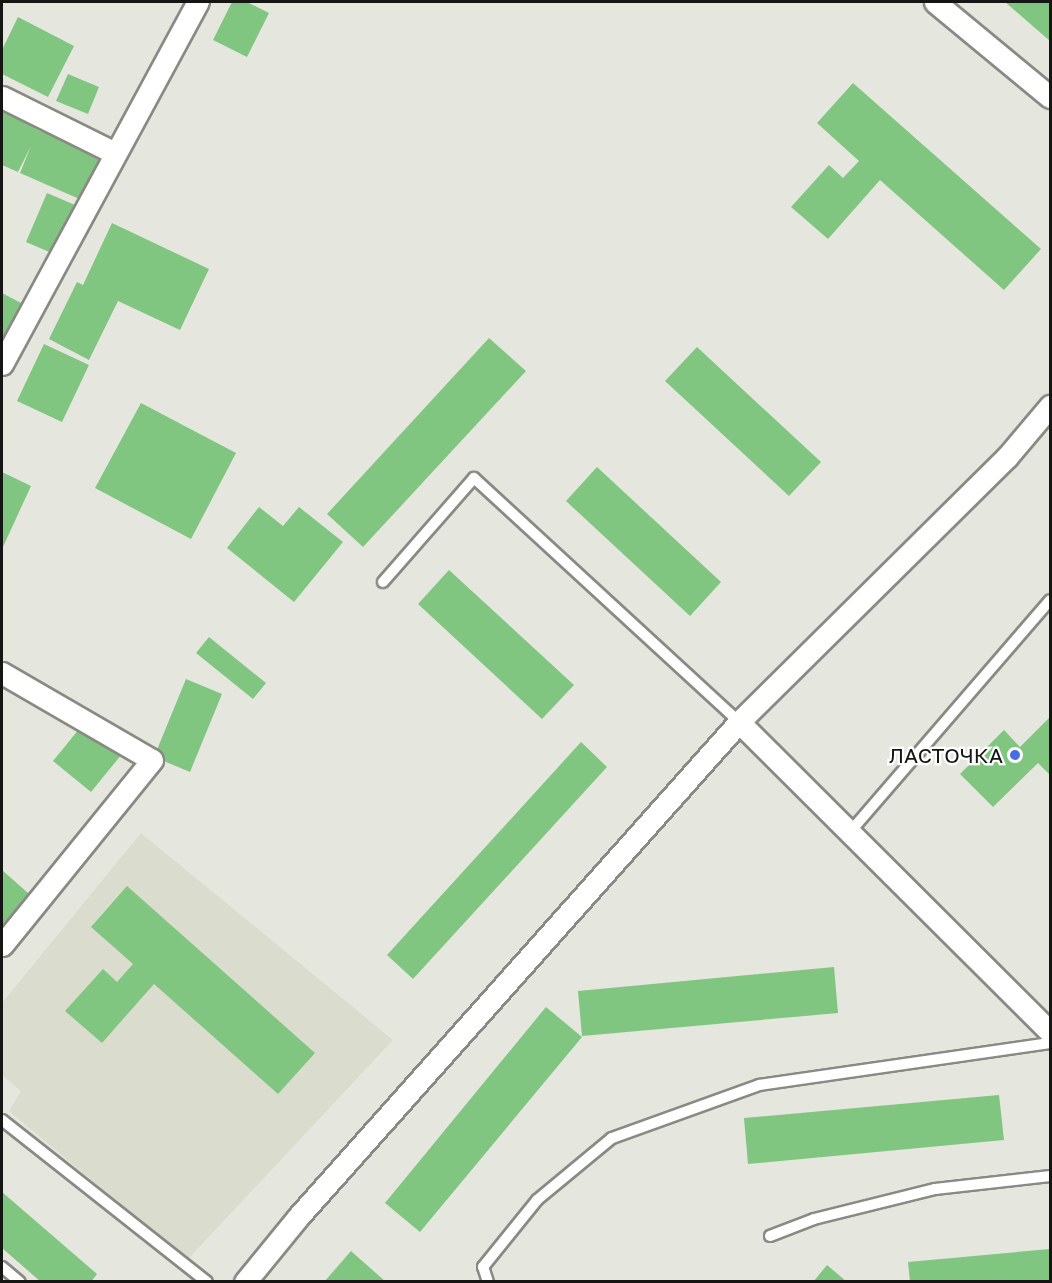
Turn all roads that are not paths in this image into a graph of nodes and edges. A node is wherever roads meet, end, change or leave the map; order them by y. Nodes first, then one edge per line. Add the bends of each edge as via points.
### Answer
1 (198, 2) edge
2 (935, 2) edge
3 (2, 97) edge
4 (1050, 97) edge
5 (115, 153) junction
6 (2, 364) edge
7 (1050, 406) edge
8 (383, 582) dead end
9 (1050, 600) edge
10 (2, 673) edge
11 (739, 722) junction
12 (850, 832) junction
13 (2, 945) edge
14 (1050, 1032) edge
15 (1050, 1043) edge
16 (2, 1120) edge
17 (1050, 1176) edge
18 (770, 1236) dead end
19 (2, 1267) edge
20 (20, 1281) edge
21 (207, 1281) edge
22 (244, 1281) edge
23 (488, 1281) edge

1 - 5 street
2 - 4 street
3 - 5 street
5 - 6 street
7 - 11 street via 1007,457
8 - 11 lane via 474,478
9 - 12 lane
10 - 13 street via 152,760
11 - 12 street
11 - 22 street
12 - 14 street
15 - 23 lane via 759,1085 612,1138 537,1200 483,1266
16 - 21 lane
17 - 18 lane via 935,1189 814,1219
19 - 20 lane

